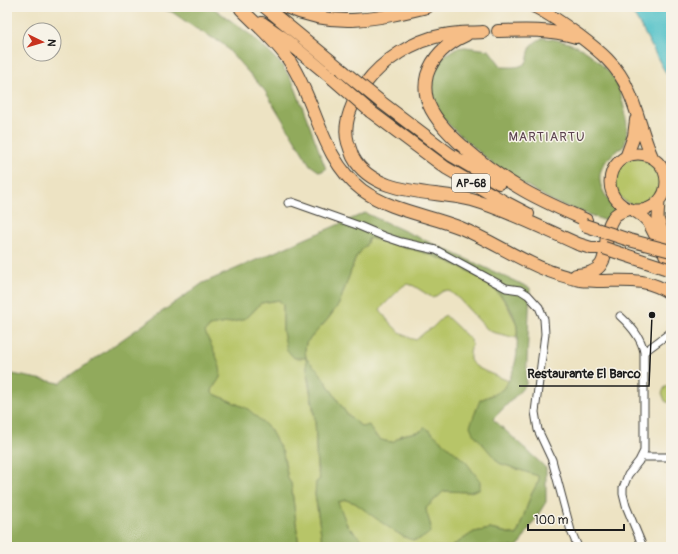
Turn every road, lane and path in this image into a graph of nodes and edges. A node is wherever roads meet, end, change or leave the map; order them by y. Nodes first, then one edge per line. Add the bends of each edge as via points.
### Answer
1 (265, 7) edge
2 (286, 7) edge
3 (427, 7) edge
4 (535, 7) edge
5 (240, 8) edge
6 (498, 31) dead end
7 (585, 40) junction
8 (636, 114) junction
9 (628, 155) junction
10 (655, 159) junction
11 (671, 164) edge
12 (671, 188) edge
13 (660, 200) junction
14 (288, 202) dead end
15 (629, 209) junction
16 (585, 222) junction
17 (579, 241) junction
18 (671, 251) edge
19 (671, 257) edge
20 (671, 267) edge
21 (671, 270) edge
22 (565, 276) junction
23 (671, 294) edge
24 (620, 316) dead end
25 (671, 332) edge
26 (644, 352) junction
27 (641, 457) junction
28 (671, 457) edge
29 (578, 547) edge
30 (643, 547) edge

1 - 16 highway, AP-68, bridge via 381,102 451,155 514,192
2 - 3 highway via 326,18 364,20
4 - 7 highway
5 - 17 highway, AP-68, bridge via 282,37 371,112 446,168
5 - 22 highway via 290,62 306,91 331,153 350,180 362,190 389,205 462,229 533,265
6 - 7 highway via 544,30
7 - 8 highway via 603,54 622,76
8 - 9 highway via 634,136
8 - 10 highway via 643,136
9 - 10 main road via 640,153
9 - 15 main road via 621,158 612,169 610,182 617,201
10 - 11 main road
10 - 13 main road via 662,166 666,179
12 - 13 main road
13 - 15 main road via 646,209
13 - 19 main road via 658,218
14 - 29 street via 383,236 436,250 506,288 520,290 539,307 544,319 545,334 535,412 538,430 552,460 571,531
15 - 20 main road via 648,222
15 - 22 highway via 613,218 607,233 606,253 598,268 581,275
16 - 17 highway via 518,188 496,173 454,138 436,118 426,92 426,79 433,62 449,44 467,34 480,32 443,35 422,41 391,59 360,90 347,126 348,140 353,158 364,172 374,179 404,190 473,200
16 - 18 highway, bridge via 620,233 629,240
17 - 21 highway, AP-68, bridge
22 - 23 highway via 582,280 643,281
24 - 26 street via 638,335
25 - 26 street
26 - 27 street via 644,451
27 - 28 street
27 - 30 street via 628,475 623,494

